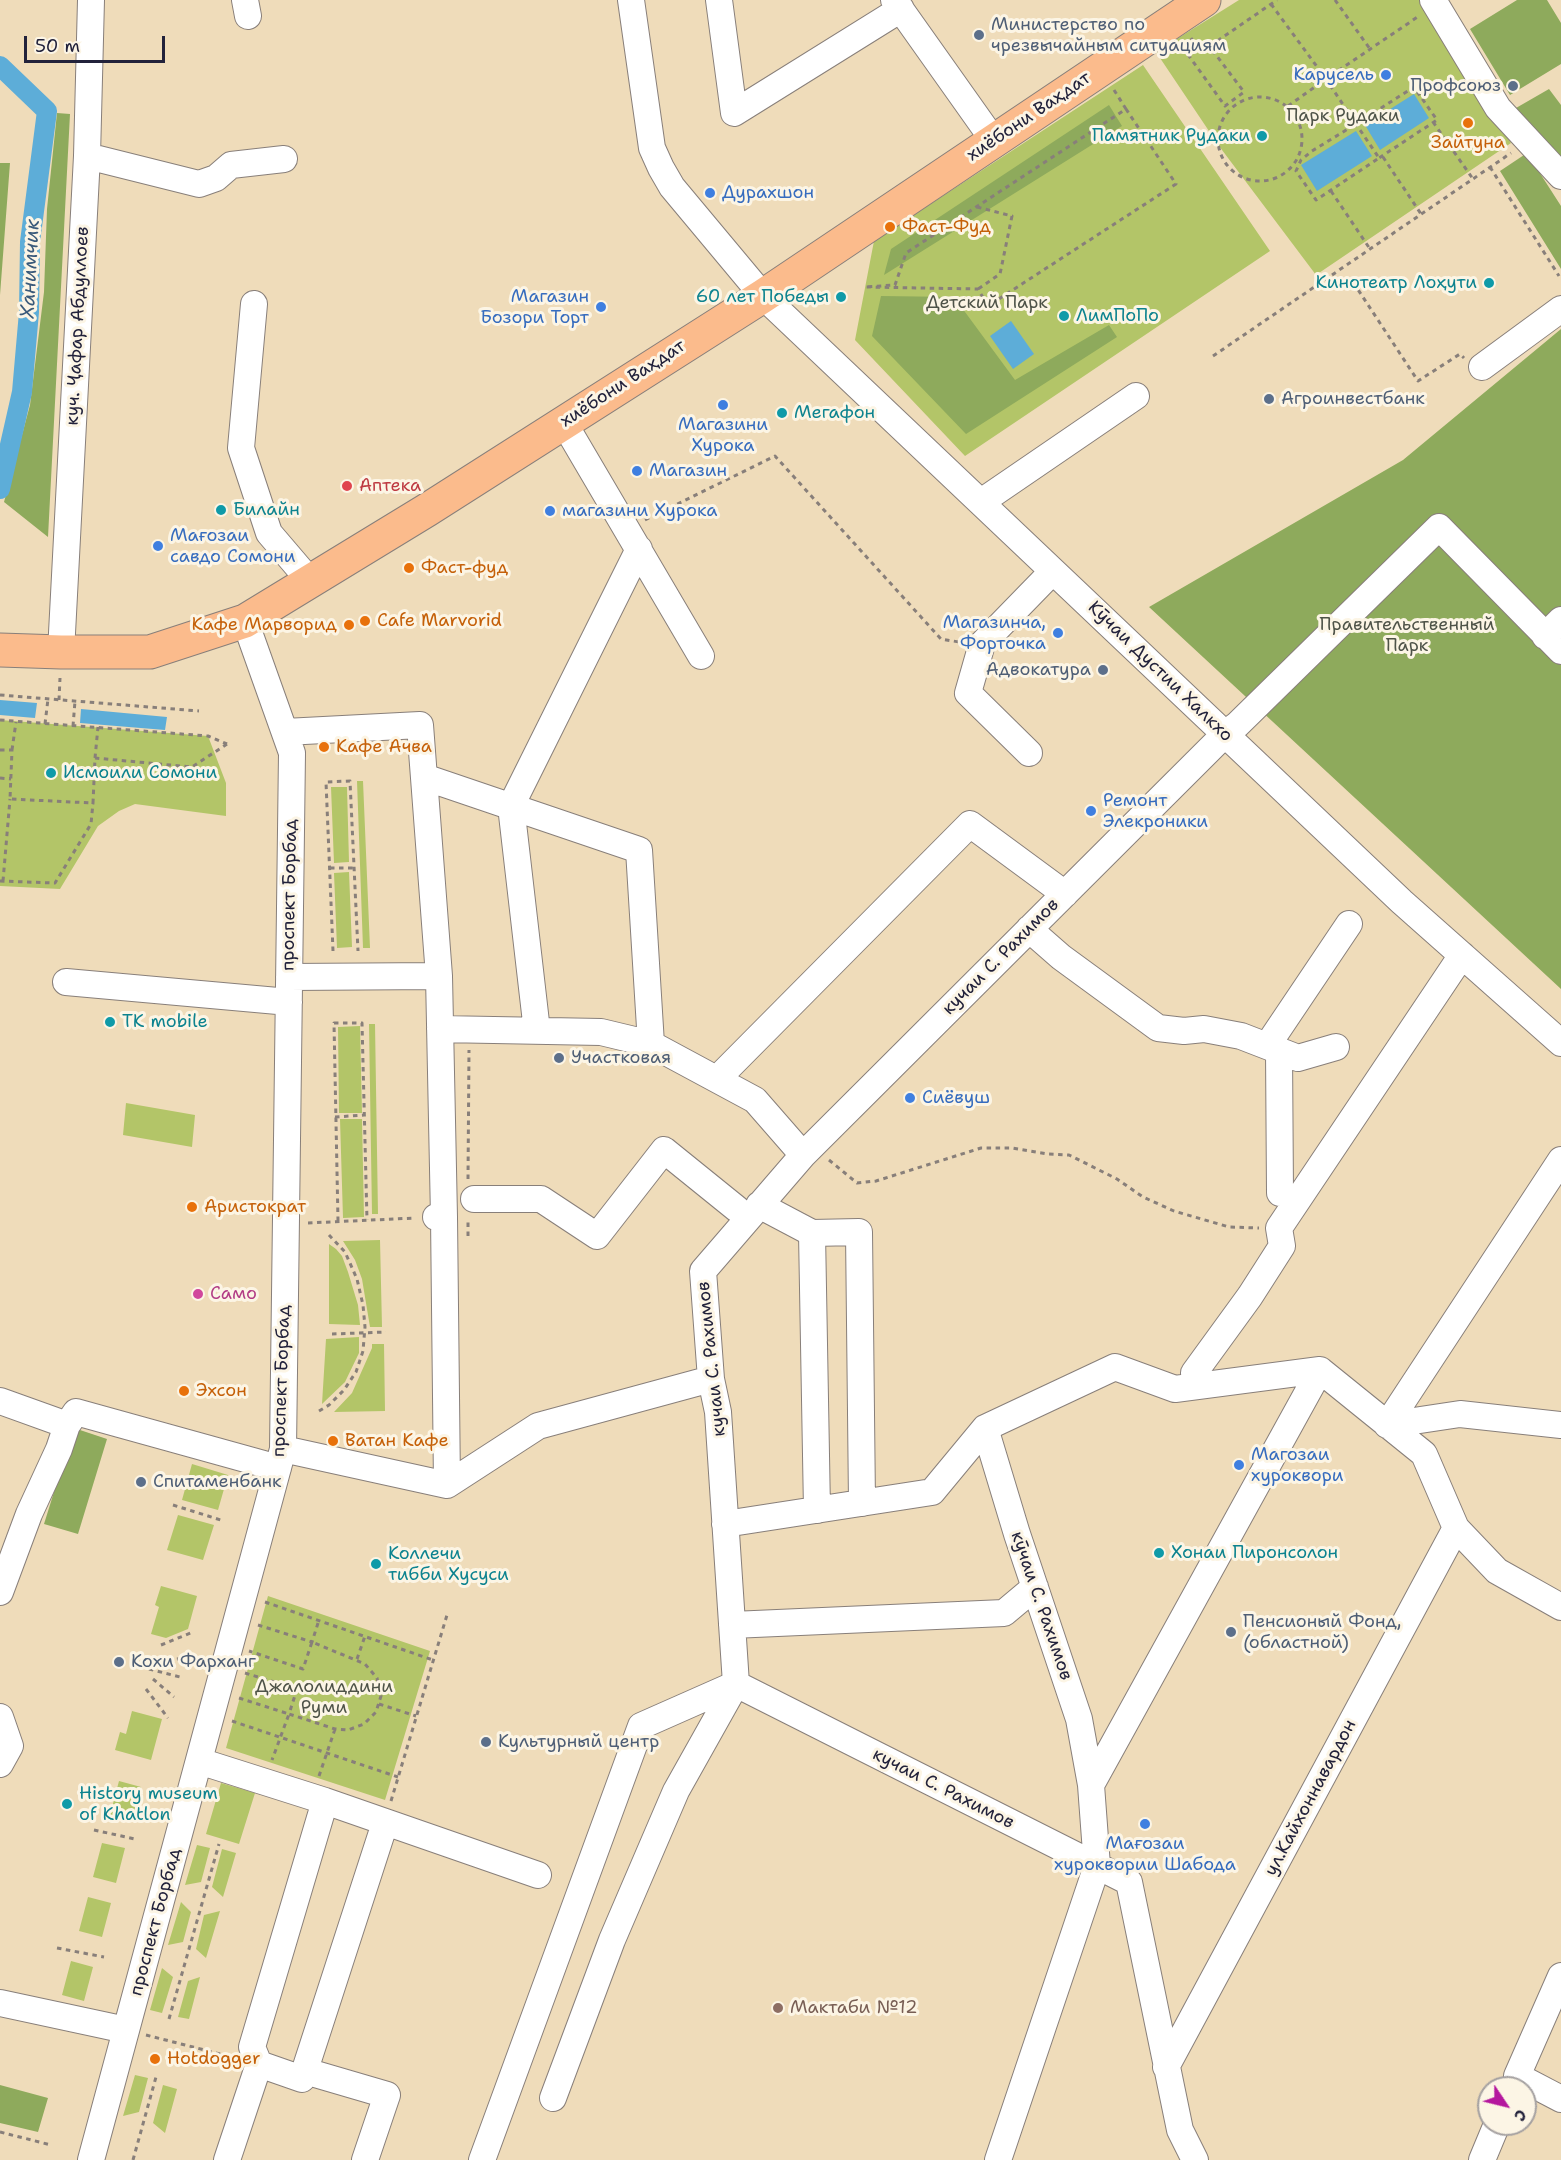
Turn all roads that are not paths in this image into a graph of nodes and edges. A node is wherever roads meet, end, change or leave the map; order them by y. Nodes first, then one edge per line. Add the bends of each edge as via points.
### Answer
1 (91, 0) edge
2 (630, 0) edge
3 (719, 0) edge
4 (1204, 0) edge
5 (1423, 4) edge
6 (898, 5) edge
7 (994, 141) junction
8 (87, 156) junction
9 (284, 159) dead end
10 (1561, 176) edge
11 (763, 296) junction
12 (254, 303) dead end
13 (1561, 309) edge
14 (1482, 367) road end
15 (1136, 396) dead end
16 (564, 423) junction
17 (981, 502) junction
18 (633, 539) junction
19 (1053, 571) junction
20 (310, 581) junction
21 (245, 621) junction
22 (1556, 636) edge
23 (0, 650) edge
24 (61, 652) junction
25 (701, 656) dead end
26 (285, 732) junction
27 (1225, 734) junction
28 (1029, 753) dead end
29 (424, 777) junction
30 (511, 806) junction
31 (1065, 894) junction
32 (1349, 924) dead end
33 (1029, 929) junction
34 (1462, 955) junction
35 (440, 976) junction
36 (66, 982) dead end
37 (289, 990) junction
38 (440, 1029) junction
39 (537, 1031) junction
40 (1561, 1043) edge
41 (651, 1044) junction
42 (1336, 1047) dead end
43 (1273, 1048) junction
44 (717, 1079) junction
45 (808, 1149) junction
46 (1561, 1160) edge
47 (1280, 1192) dead end
48 (474, 1199) dead end
49 (748, 1207) junction
50 (812, 1233) junction
51 (1320, 1370) junction
52 (1194, 1373) dead end
53 (711, 1379) junction
54 (0, 1401) edge
55 (67, 1425) junction
56 (1387, 1425) junction
57 (1561, 1425) edge
58 (985, 1428) junction
59 (281, 1459) junction
60 (447, 1485) junction
61 (862, 1503) junction
62 (817, 1510) junction
63 (725, 1524) junction
64 (1456, 1528) junction
65 (1035, 1587) junction
66 (0, 1592) edge
67 (1561, 1608) edge
68 (732, 1625) junction
69 (736, 1684) junction
70 (0, 1718) edge
71 (199, 1761) junction
72 (0, 1764) edge
73 (1091, 1785) junction
74 (319, 1799) junction
75 (385, 1823) junction
76 (1097, 1866) junction
77 (538, 1875) dead end
78 (1561, 1976) edge
79 (0, 2003) edge
80 (126, 2030) junction
81 (259, 2064) junction
82 (1166, 2067) junction
83 (305, 2071) junction
84 (1518, 2076) edge
85 (1537, 2090) edge
86 (553, 2098) dead end
87 (1561, 2099) edge
88 (1492, 2136) edge
89 (91, 2160) edge
90 (227, 2160) edge
91 (365, 2160) edge
92 (482, 2160) edge
93 (998, 2160) edge
94 (1194, 2160) edge
95 (1482, 2160) edge

1 - 8 street, куч. Ҷафар Абдуллоев
2 - 11 street, Кӯчаи Дустии Халкхо via 652,148 672,187
3 - 6 street via 734,113
4 - 7 main road, хиёбони Ваҳдат
5 - 10 street via 1498,108
6 - 7 street
7 - 11 main road, хиёбони Ваҳдат
8 - 9 street via 199,184 231,165
8 - 24 street, куч. Ҷафар Абдуллоев
11 - 16 main road, хиёбони Ваҳдат
11 - 17 street, Кӯчаи Дустии Халкхо
12 - 20 street via 241,448 269,533
13 - 14 street
15 - 17 street
16 - 18 street
16 - 20 main road, хиёбони Ваҳдат
17 - 19 street, Кӯчаи Дустии Халкхо
18 - 25 street
18 - 30 street
19 - 27 street, Кӯчаи Дустии Халкхо
19 - 28 street via 982,644 968,693
20 - 21 main road, хиёбони Ваҳдат
21 - 24 main road, хиёбони Ваҳдат via 150,652
21 - 26 street, проспект Борбад
22 - 27 street, кучаи С. Рахимов via 1439,527
23 - 24 main road, хиёбони Ваҳдат
26 - 29 street via 420,725
26 - 37 street, проспект Борбад via 292,753
27 - 31 street, кучаи С. Рахимов
27 - 34 street, Кӯчаи Дустии Халкхо
29 - 30 street
29 - 35 street
30 - 39 street
30 - 41 street via 639,850
31 - 33 street, кучаи С. Рахимов
31 - 44 street via 970,824
32 - 43 street
33 - 43 street via 1158,1028 1241,1035
33 - 45 street, кучаи С. Рахимов
34 - 40 street, Кӯчаи Дустии Халкхо
34 - 52 street via 1279,1228 1282,1246
35 - 37 street
35 - 38 street
36 - 37 street
37 - 59 street, проспект Борбад
38 - 39 street
38 - 60 street
39 - 41 street via 601,1032
41 - 44 street
42 - 43 street via 1298,1058
43 - 47 street
44 - 45 street via 755,1100
45 - 49 street, кучаи С. Рахимов
46 - 56 street
48 - 49 street via 541,1199 597,1236 664,1150
49 - 50 street
49 - 53 street, кучаи С. Рахимов via 703,1271
50 - 61 street via 859,1232
50 - 62 street
51 - 56 street
51 - 58 street via 1175,1389 1115,1367
51 - 73 street
53 - 60 street via 538,1426
53 - 63 street, кучаи С. Рахимов via 718,1412
54 - 55 street
55 - 59 street via 76,1412
55 - 66 street
56 - 57 street via 1460,1414
56 - 64 street via 1424,1454
58 - 61 street via 932,1492
58 - 65 street, кӯчаи С. Рахимов
59 - 60 street
59 - 71 street, проспект Борбад
61 - 62 street
62 - 63 street
63 - 68 street, кучаи С. Рахимов
64 - 67 street via 1497,1571
64 - 82 street, ул.Кайхоннавардон
65 - 68 street via 1004,1613
65 - 73 street, кӯчаи С. Рахимов via 1079,1719
68 - 69 street, кучаи С. Рахимов
69 - 76 street, кучаи С. Рахимов
69 - 86 street via 676,1791 612,1940
69 - 92 street via 641,1726
70 - 72 street via 10,1746
71 - 74 street
71 - 80 street, проспект Борбад
73 - 76 street, кӯчаи С. Рахимов
74 - 75 street
74 - 81 street via 252,2047
75 - 77 street
75 - 83 street
76 - 82 street, кучаи С. Рахимов via 1129,1882
76 - 93 street
78 - 84 street
79 - 80 street
80 - 89 street, проспект Борбад
81 - 83 street via 302,2079
81 - 90 street
82 - 94 street via 1180,2130
83 - 91 street via 387,2095
85 - 87 street
88 - 95 street

